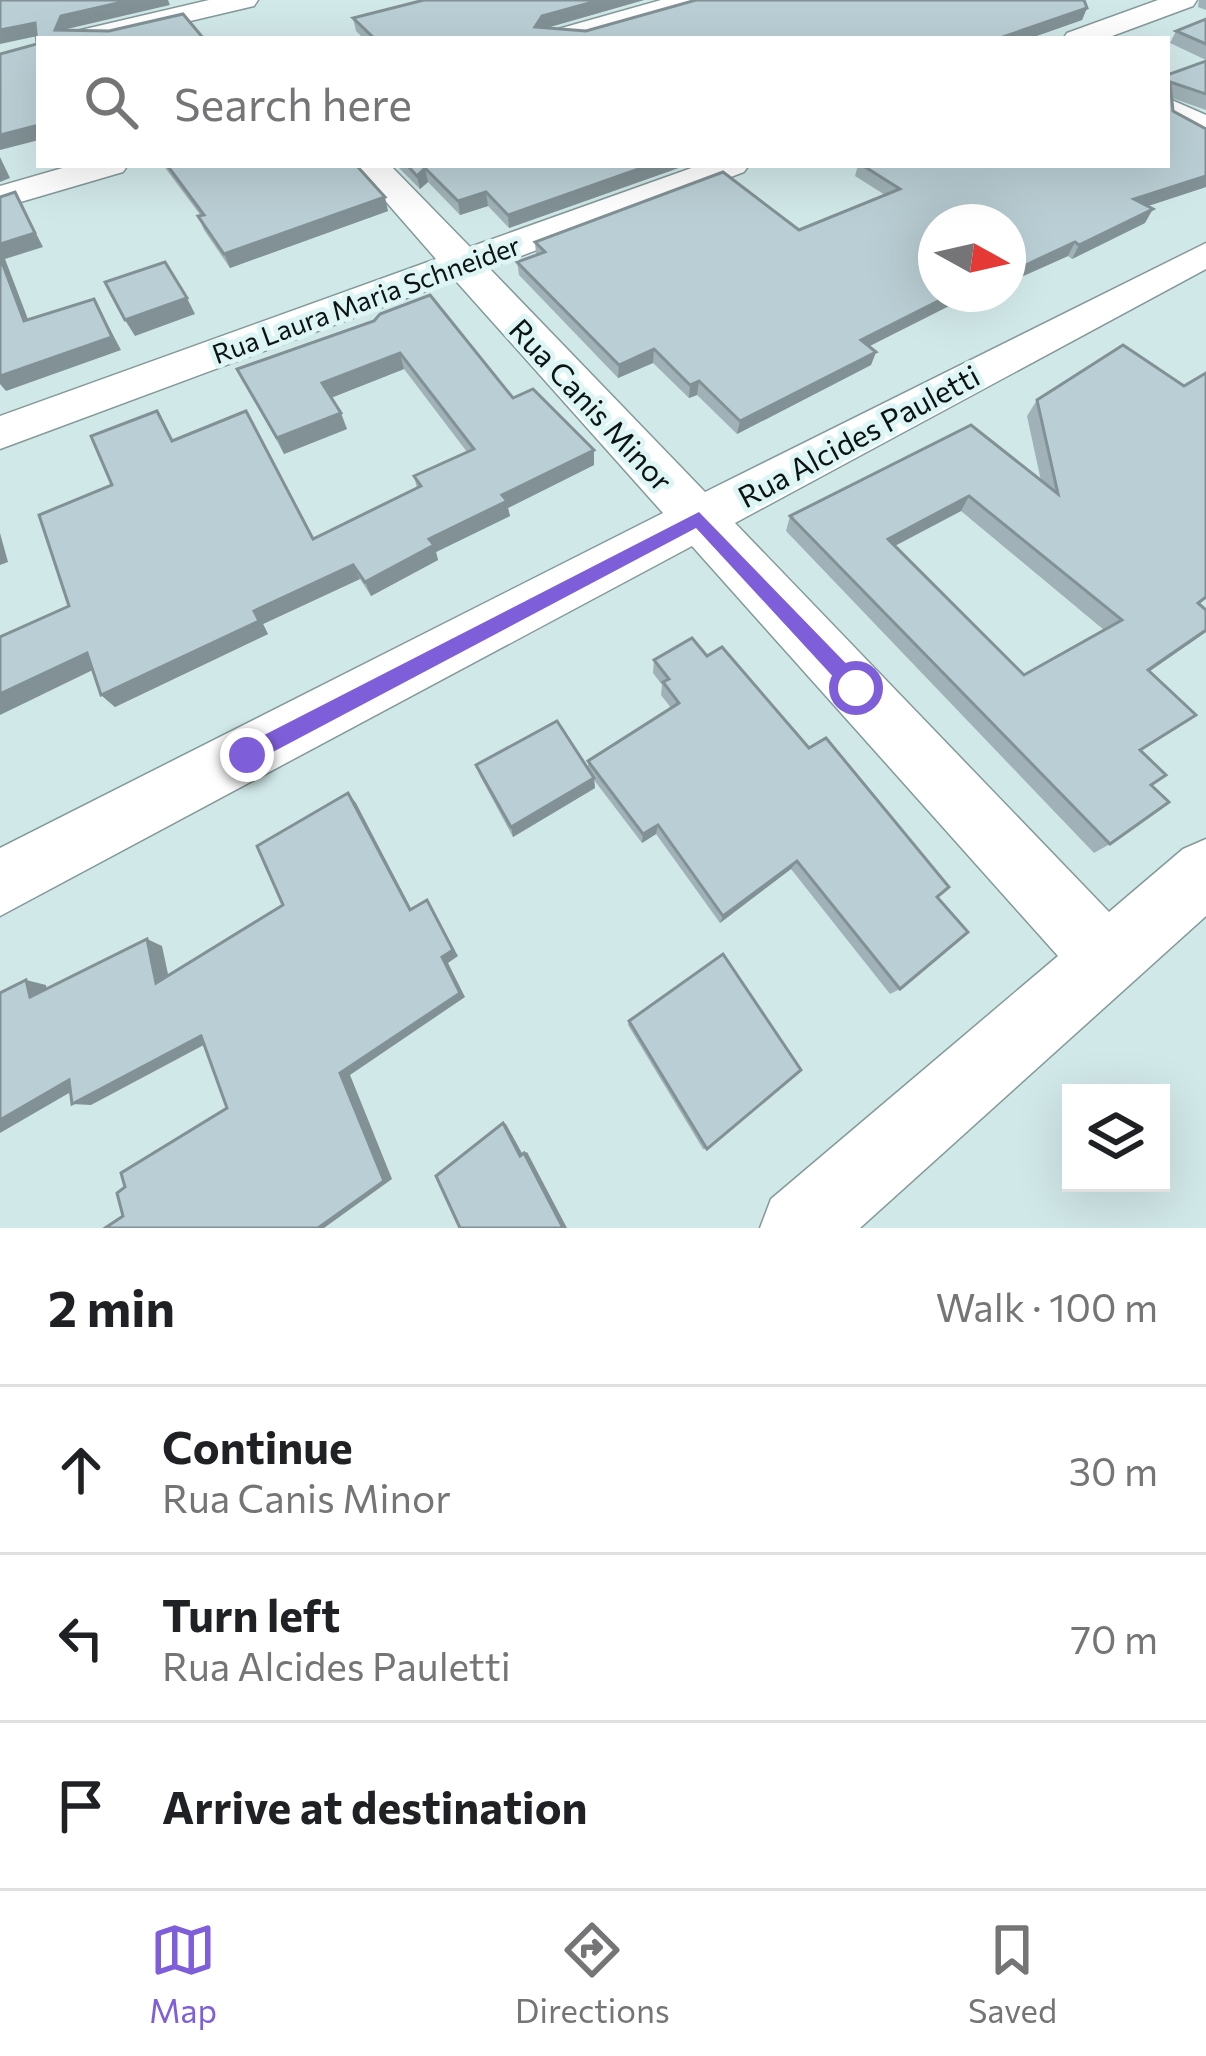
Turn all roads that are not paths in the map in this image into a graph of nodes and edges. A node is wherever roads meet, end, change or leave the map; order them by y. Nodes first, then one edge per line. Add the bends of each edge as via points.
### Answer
1 (692, 0) edge
2 (1183, 0) edge
3 (231, 7) edge
4 (92, 36) edge
5 (565, 36) edge
6 (1085, 36) edge
7 (1170, 109) edge
8 (1206, 127) edge
9 (102, 168) edge
10 (374, 168) edge
11 (724, 168) edge
12 (0, 197) edge
13 (1206, 254) edge
14 (462, 263) junction
15 (0, 433) edge
16 (699, 519) junction
17 (1206, 872) edge
18 (0, 884) edge
19 (1107, 959) junction
20 (800, 1228) edge

1 - 5 street
2 - 6 street
3 - 4 street
7 - 8 street
9 - 12 street
10 - 14 street, Rua Canis Minor
11 - 14 street, Rua Laura Maria Schneider
13 - 16 street, Rua Alcides Pauletti
14 - 15 street, Rua Laura Maria Schneider
14 - 16 street, Rua Canis Minor
16 - 18 street, Rua Alcides Pauletti
16 - 19 street, Rua Canis Minor
17 - 19 street
19 - 20 street

